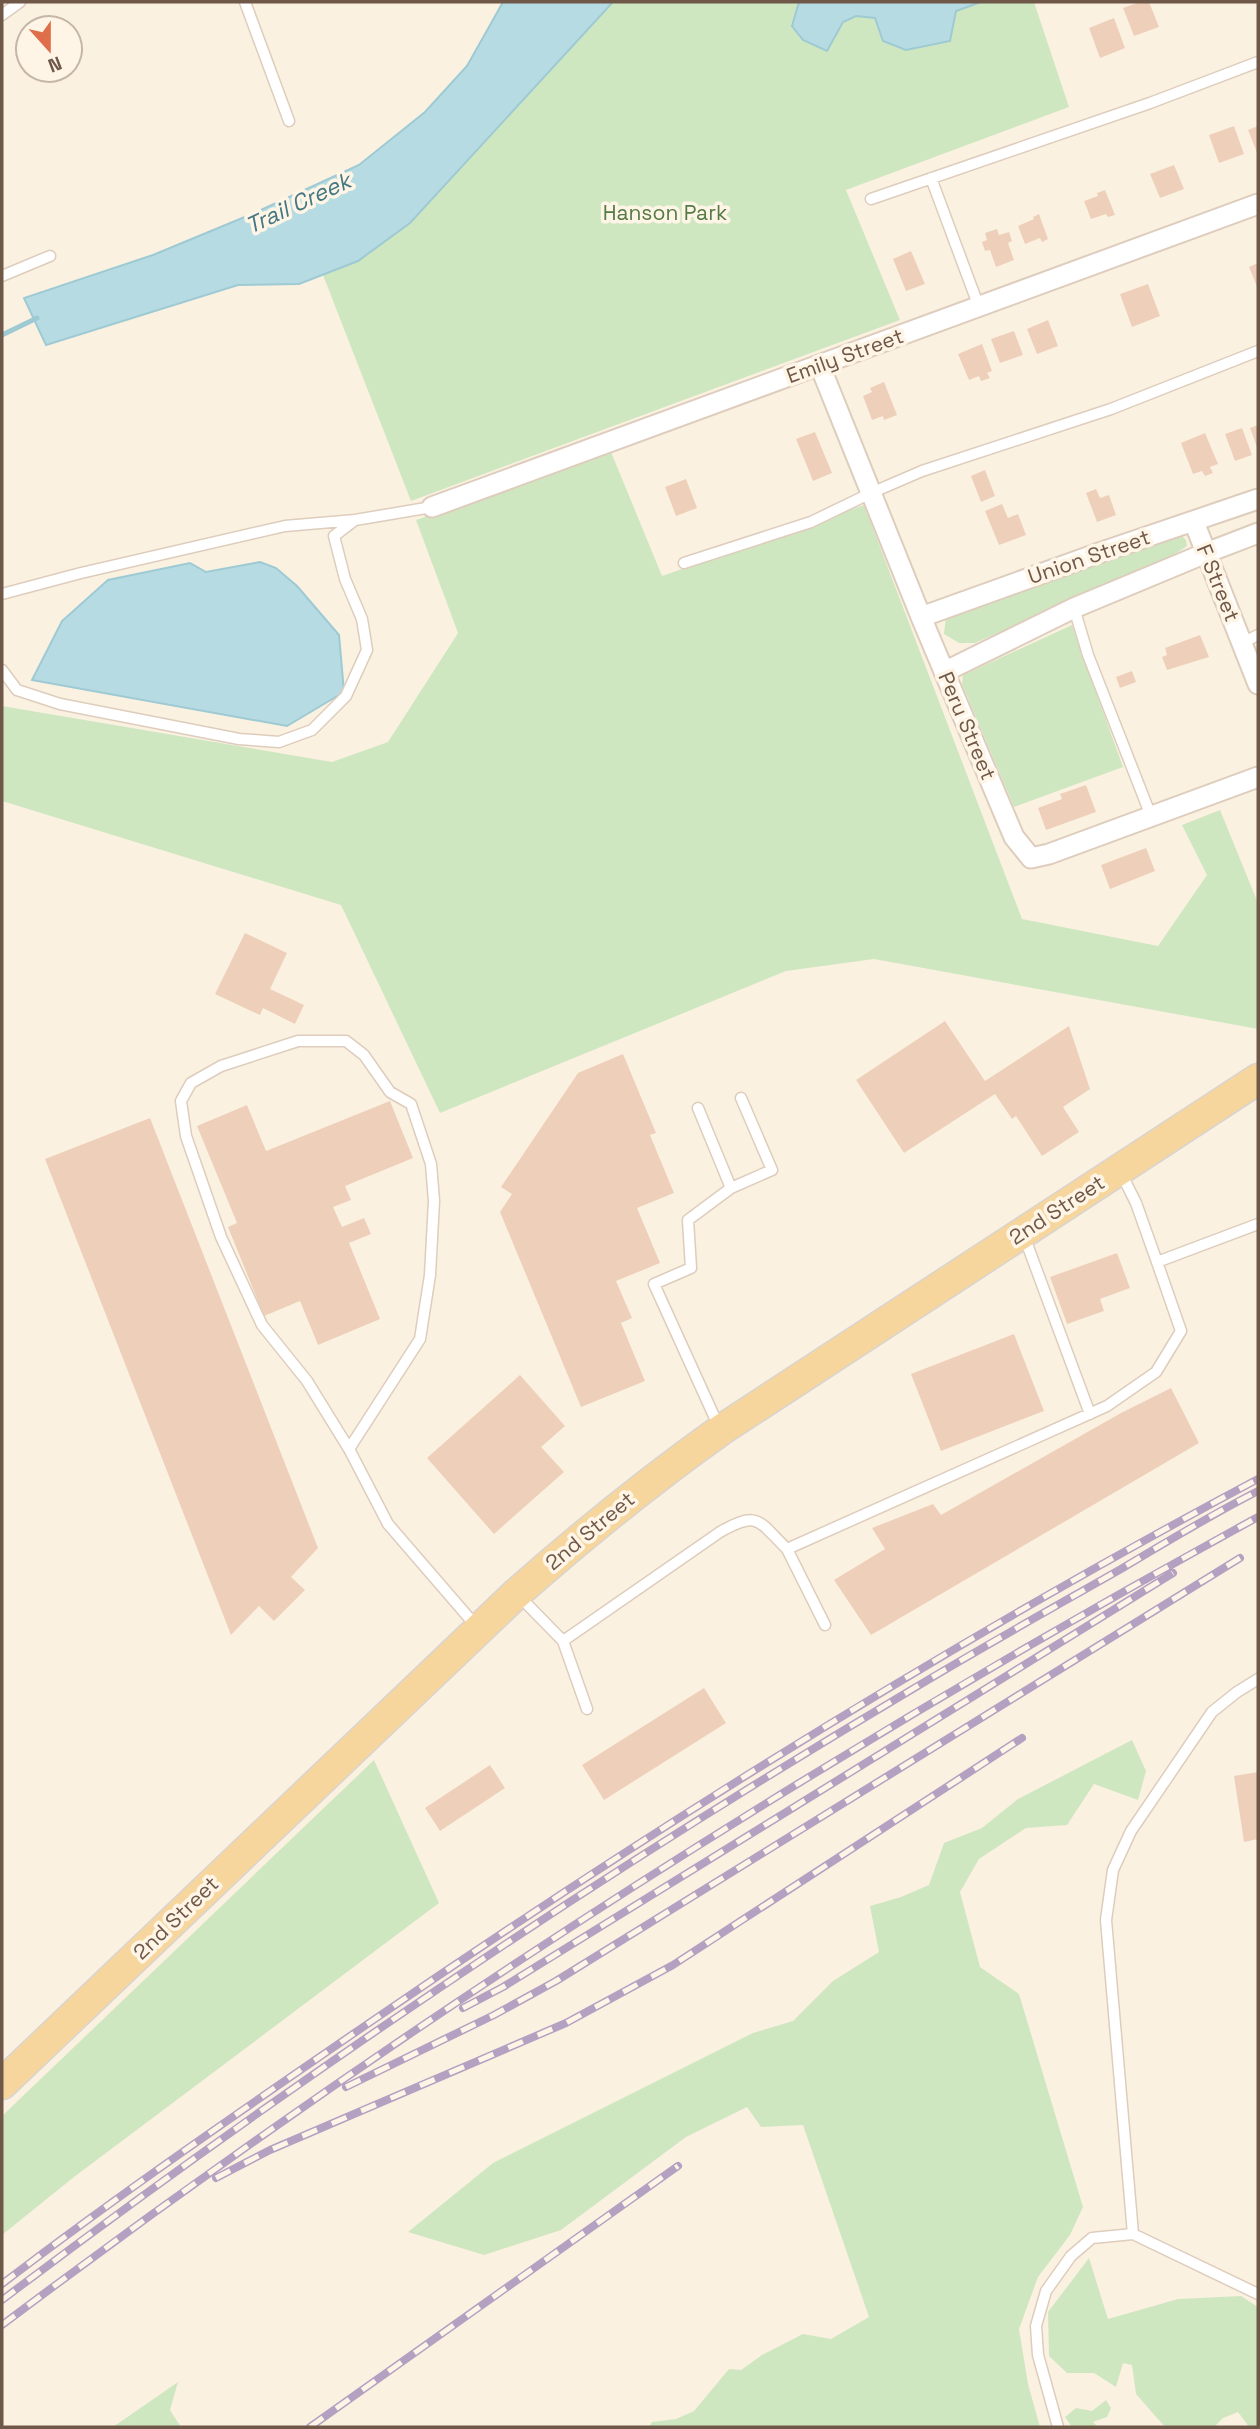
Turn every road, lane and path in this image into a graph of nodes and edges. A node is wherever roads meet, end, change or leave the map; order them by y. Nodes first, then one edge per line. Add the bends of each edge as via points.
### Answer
1 (20, 2) edge
2 (244, 2) edge
3 (2, 15) edge
4 (1258, 62) edge
5 (289, 121) dead end
6 (932, 178) junction
7 (871, 199) dead end
8 (1258, 204) edge
9 (50, 256) dead end
10 (2, 276) edge
11 (979, 307) junction
12 (1258, 351) edge
13 (820, 366) junction
14 (871, 493) junction
15 (1258, 499) edge
16 (432, 507) joint
17 (355, 520) junction
18 (1194, 522) junction
19 (1258, 533) edge
20 (1206, 553) junction
21 (684, 564) dead end
22 (2, 594) edge
23 (1074, 608) junction
24 (921, 617) junction
25 (1250, 639) edge
26 (2, 670) edge
27 (944, 672) junction
28 (1258, 684) edge
29 (1258, 777) edge
30 (1151, 816) junction
31 (1258, 1079) edge
32 (741, 1098) dead end
33 (698, 1108) dead end
34 (1119, 1170) junction
35 (731, 1188) junction
36 (1258, 1224) edge
37 (1023, 1232) junction
38 (1157, 1262) junction
39 (1090, 1413) junction
40 (721, 1430) junction
41 (349, 1448) junction
42 (787, 1549) junction
43 (517, 1593) junction
44 (825, 1625) dead end
45 (479, 1629) junction
46 (563, 1641) junction
47 (1258, 1679) edge
48 (587, 1709) dead end
49 (2, 2084) edge
50 (1133, 2234) junction
51 (1258, 2294) edge
52 (1058, 2427) edge

1 - 3 lane
2 - 5 lane
4 - 6 lane
6 - 7 lane
6 - 11 lane
8 - 11 street, Emily Street
9 - 10 lane
11 - 13 street, Emily Street
12 - 14 lane via 1111,409 922,471
13 - 14 street, Peru Street
13 - 16 street, Emily Street
14 - 21 lane via 811,522
14 - 24 street, Peru Street
15 - 18 street, Union Street
16 - 17 lane
17 - 22 lane via 285,526
17 - 26 lane via 334,536 362,619 367,650 346,696 312,730 279,741 239,739 60,704 17,690
18 - 20 street, F Street
18 - 24 street, Union Street
19 - 20 street, Union Street
20 - 23 street, Union Street
20 - 25 street, F Street
23 - 27 street, Union Street
23 - 30 lane
24 - 27 street, Peru Street
25 - 28 street, F Street
27 - 30 street, Peru Street via 1014,837 1031,858
29 - 30 street, Peru Street
31 - 34 main road, 2nd Street
32 - 35 lane via 772,1170
33 - 35 lane
34 - 37 main road, 2nd Street
34 - 38 lane
35 - 40 lane via 688,1220 691,1268 654,1284
36 - 38 lane
37 - 39 lane
37 - 40 main road, 2nd Street
38 - 39 lane via 1181,1331 1156,1372
39 - 42 lane
40 - 43 main road, 2nd Street via 591,1527
41 - 41 lane via 307,1381 262,1325 221,1237 186,1136 181,1101 191,1083 221,1066 298,1041 345,1041 364,1055 390,1092 411,1104 431,1164 430,1275 420,1339
41 - 45 lane via 387,1524
42 - 44 lane
42 - 46 lane via 758,1521 743,1519
43 - 45 main road, 2nd Street
43 - 46 lane
45 - 49 main road, 2nd Street
46 - 48 lane
47 - 50 lane via 1212,1712 1131,1831 1113,1870 1106,1920
50 - 51 lane
50 - 52 lane via 1092,2238 1071,2256 1046,2291 1036,2326 1038,2355

